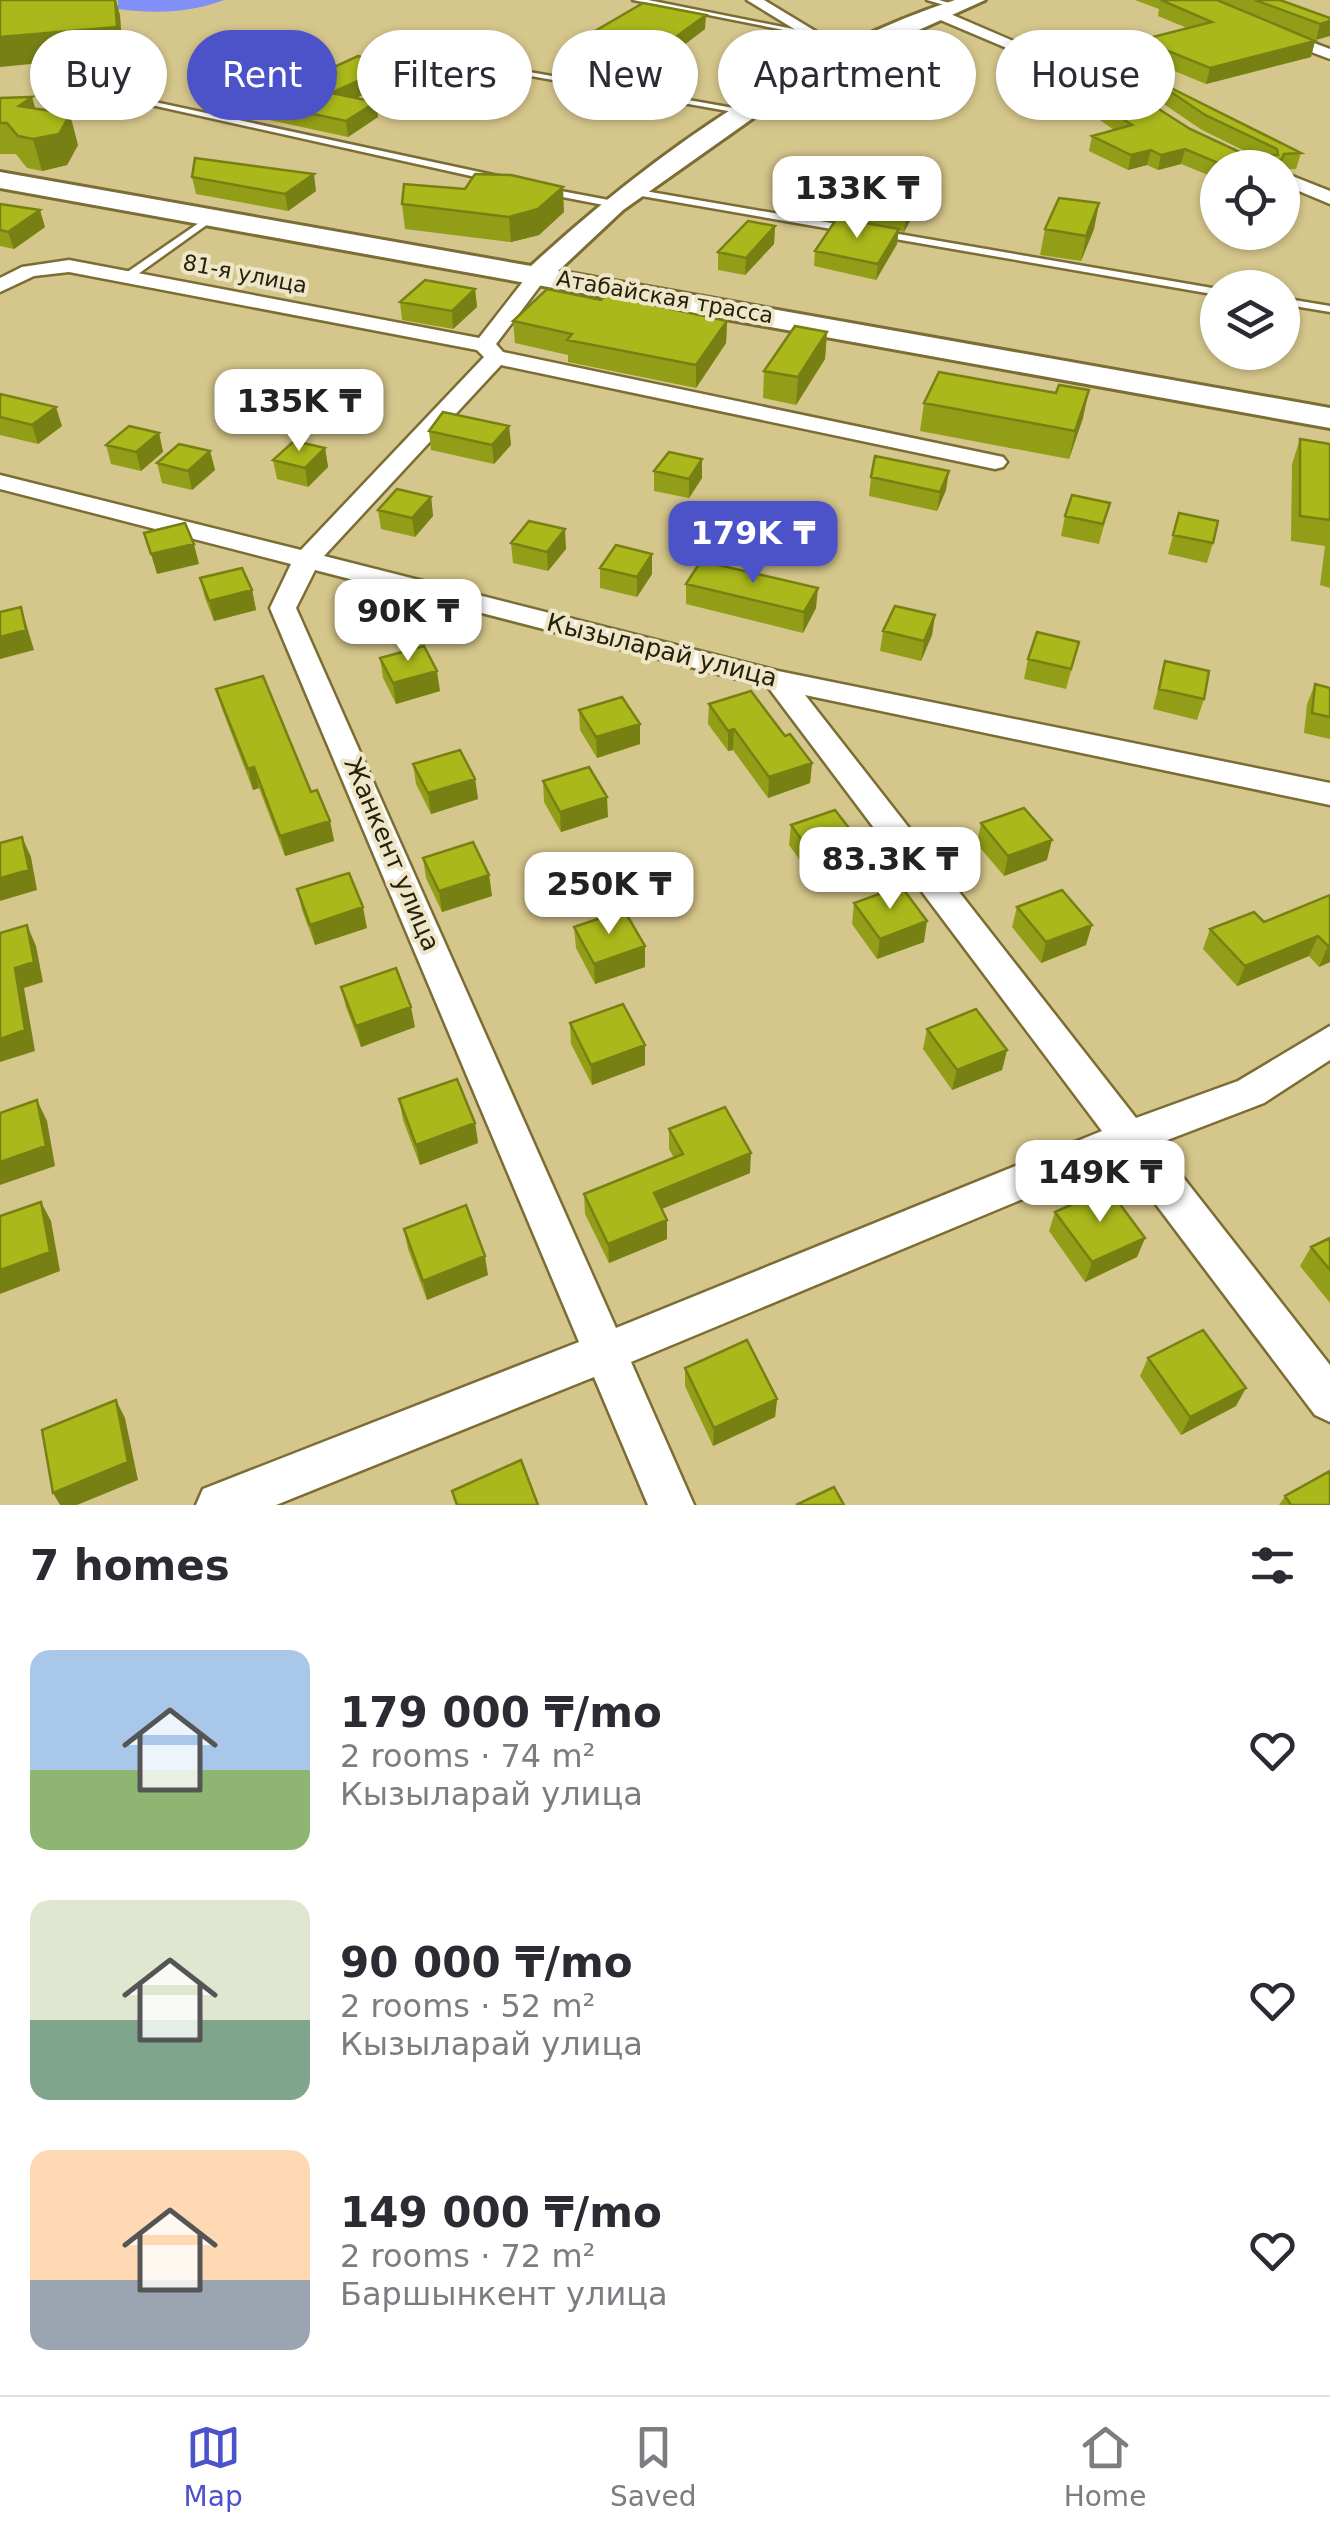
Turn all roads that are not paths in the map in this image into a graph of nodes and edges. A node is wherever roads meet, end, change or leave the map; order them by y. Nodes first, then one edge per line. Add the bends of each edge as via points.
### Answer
1 (637, 0) edge
2 (754, 0) edge
3 (966, 4) edge
4 (934, 7) edge
5 (1258, 27) edge
6 (798, 30) edge
7 (806, 30) edge
8 (890, 30) edge
9 (996, 34) edge
10 (1330, 54) edge
11 (532, 74) edge
12 (167, 106) edge
13 (718, 107) edge
14 (734, 120) edge
15 (0, 180) edge
16 (512, 182) edge
17 (1300, 185) edge
18 (537, 190) edge
19 (624, 198) junction
20 (1330, 198) edge
21 (212, 217) junction
22 (538, 274) junction
23 (127, 276) junction
24 (0, 286) edge
25 (1200, 289) edge
26 (1300, 305) edge
27 (1330, 309) edge
28 (490, 351) junction
29 (1330, 418) edge
30 (995, 462) dead end
31 (0, 482) edge
32 (307, 558) junction
33 (778, 680) junction
34 (1330, 794) edge
35 (1330, 1041) edge
36 (1130, 1137) junction
37 (606, 1352) junction
38 (1330, 1400) edge
39 (220, 1505) edge
40 (671, 1505) edge

1 - 6 lane
2 - 7 street
3 - 4 main road
4 - 8 main road
4 - 9 street
5 - 10 street
11 - 13 lane
12 - 16 lane
14 - 19 main road
15 - 21 main road, Атабайская трасса
17 - 20 street
18 - 19 lane
19 - 22 main road
19 - 25 lane
21 - 22 main road, Атабайская трасса
21 - 23 lane
22 - 28 street, Жанкент улица
22 - 29 main road, Атабайская трасса
23 - 24 street, 81-я улица via 69,266 29,271
23 - 28 street, 81-я улица
26 - 27 lane
28 - 30 street, 81-я улица
28 - 32 street, Жанкент улица
31 - 32 street, Кызыларай улица
32 - 33 street, Кызыларай улица
32 - 37 street, Жанкент улица via 282,608
33 - 34 street, Кызыларай улица
33 - 36 street
35 - 36 street via 1250,1092
36 - 37 street
36 - 38 street
37 - 39 street
37 - 40 street, Жанкент улица

